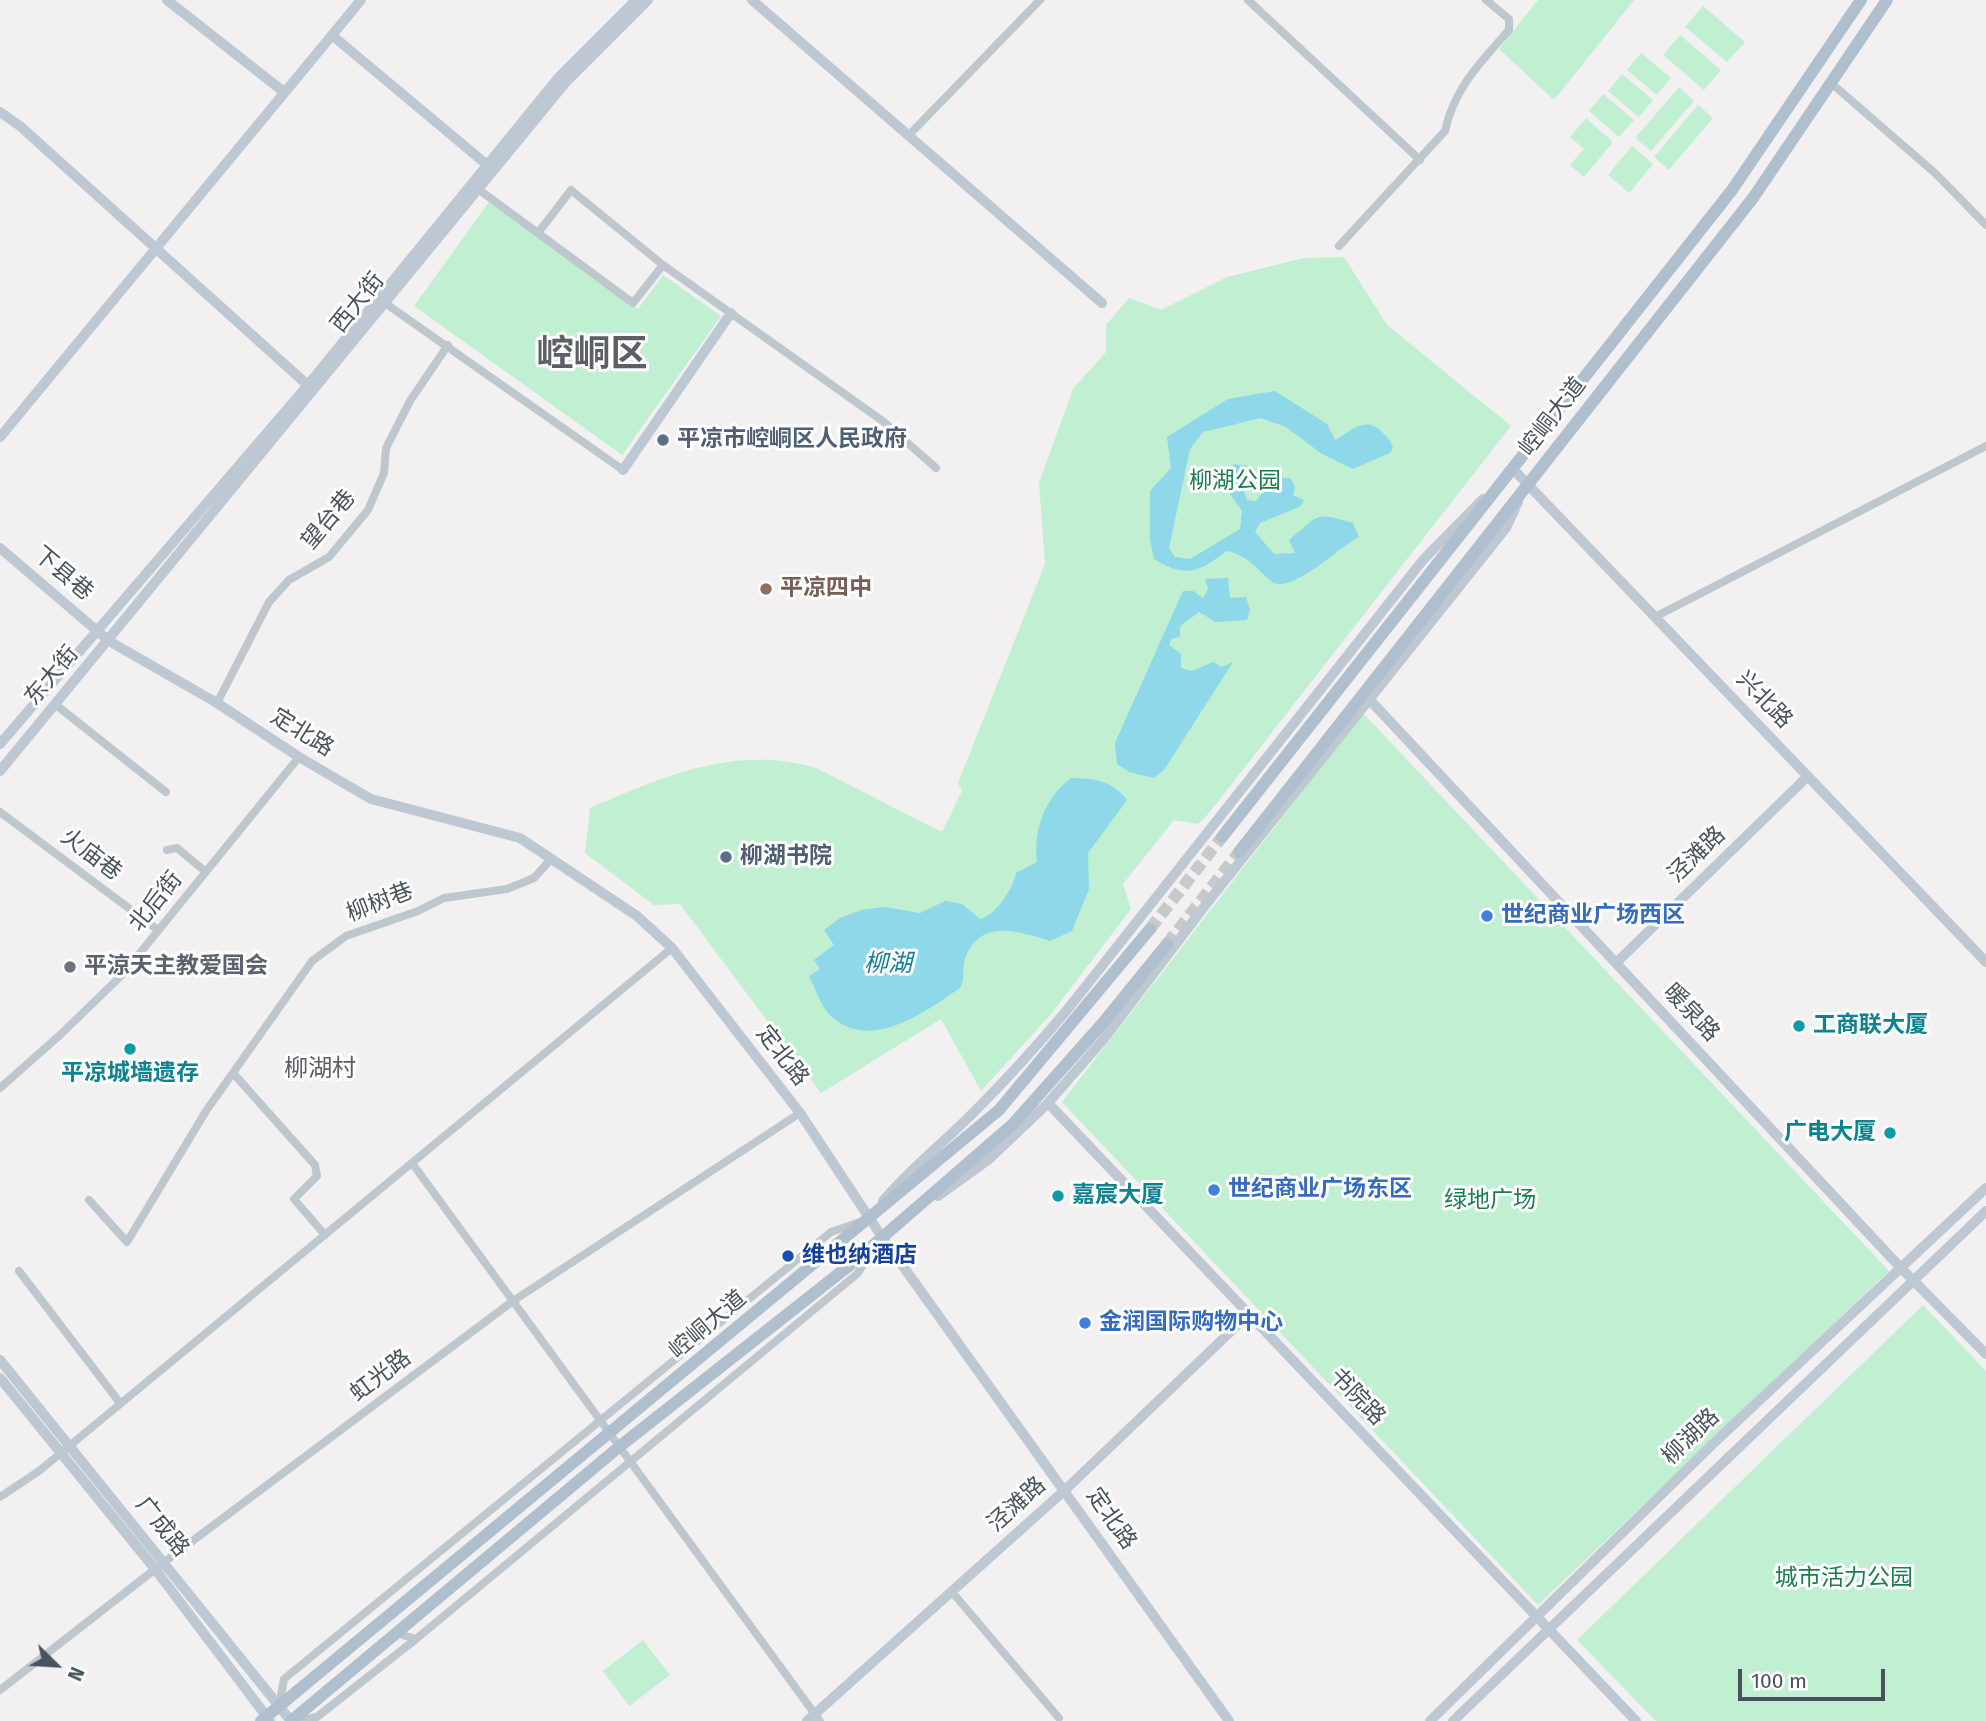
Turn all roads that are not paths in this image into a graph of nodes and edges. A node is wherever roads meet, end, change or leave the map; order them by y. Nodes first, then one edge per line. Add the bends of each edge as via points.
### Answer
1 (167, 0) edge
2 (361, 0) edge
3 (636, 0) edge
4 (648, 0) edge
5 (751, 0) edge
6 (1040, 0) edge
7 (1248, 0) edge
8 (1486, 0) edge
9 (1861, 0) edge
10 (1887, 0) edge
11 (333, 36) junction
12 (1831, 83) junction
13 (284, 92) junction
14 (0, 113) edge
15 (909, 135) junction
16 (1420, 160) junction
17 (490, 168) junction
18 (478, 189) junction
19 (1986, 225) edge
20 (538, 233) junction
21 (1339, 246) dead end
22 (156, 249) junction
23 (663, 265) junction
24 (382, 301) junction
25 (1102, 303) dead end
26 (731, 313) junction
27 (448, 345) junction
28 (311, 387) junction
29 (0, 437) edge
30 (1986, 446) edge
31 (936, 468) dead end
32 (1512, 468) junction
33 (623, 470) joint
34 (1527, 484) junction
35 (0, 548) edge
36 (1655, 617) junction
37 (99, 632) junction
38 (109, 641) junction
39 (1369, 699) junction
40 (217, 703) junction
41 (56, 705) junction
42 (0, 744) edge
43 (299, 757) junction
44 (0, 771) edge
45 (1808, 776) junction
46 (166, 792) dead end
47 (0, 811) edge
48 (1222, 838) tunnel mouth
49 (167, 850) dead end
50 (1239, 852) tunnel mouth
51 (551, 859) junction
52 (206, 872) junction
53 (1150, 929) tunnel mouth
54 (158, 930) junction
55 (1167, 944) tunnel mouth
56 (672, 948) junction
57 (1986, 962) edge
58 (1616, 963) junction
59 (233, 1073) junction
60 (0, 1088) edge
61 (1048, 1103) junction
62 (800, 1113) junction
63 (412, 1163) junction
64 (1986, 1188) edge
65 (89, 1200) dead end
66 (1986, 1210) edge
67 (869, 1218) junction
68 (325, 1235) junction
69 (882, 1237) junction
70 (1900, 1267) junction
71 (19, 1271) dead end
72 (1912, 1279) junction
73 (513, 1301) junction
74 (1249, 1314) junction
75 (1986, 1354) edge
76 (0, 1360) edge
77 (0, 1378) edge
78 (120, 1403) junction
79 (600, 1420) junction
80 (610, 1434) junction
81 (619, 1447) junction
82 (64, 1449) junction
83 (631, 1463) junction
84 (1065, 1490) junction
85 (0, 1497) edge
86 (159, 1566) junction
87 (952, 1592) junction
88 (1536, 1616) junction
89 (1547, 1628) junction
90 (396, 1633) junction
91 (416, 1639) junction
92 (0, 1690) edge
93 (279, 1706) junction
94 (1059, 1718) dead end
95 (266, 1719) edge
96 (814, 1719) edge
97 (291, 1721) edge
98 (1229, 1721) edge
99 (1430, 1721) edge
100 (1453, 1721) edge
101 (1636, 1721) edge

1 - 13 street
2 - 11 street
3 - 17 street, 西大街 via 559,76
4 - 17 street, 西大街 via 566,82
5 - 15 street
6 - 15 street
7 - 16 street
8 - 16 street via 1509,19 1509,30 1462,84 1445,131
9 - 32 main road, 崆峒大道 via 1732,191
10 - 12 main road, 崆峒大道
11 - 13 street
11 - 17 street
12 - 19 street via 1935,173
12 - 34 main road, 崆峒大道 via 1753,198
13 - 22 street
14 - 22 street
15 - 25 street
16 - 21 street
17 - 18 street, 西大街
17 - 24 street, 西大街
18 - 20 street
18 - 24 street, 西大街
20 - 23 street via 633,303
20 - 23 street via 571,190
22 - 28 street
22 - 29 street
23 - 26 street
24 - 27 street
24 - 28 street, 西大街
26 - 31 street via 884,422
26 - 33 street
27 - 33 street
27 - 40 street, 望台巷 via 410,401 386,448 384,473 368,510 329,557 289,580 269,602
28 - 37 street, 西大街
28 - 38 street, 西大街
30 - 36 street
32 - 34 street, 兴北路
32 - 48 main road, 崆峒大道
32 - 67 street via 1423,560 1029,1054 970,1116 909,1170
34 - 36 street, 兴北路
34 - 39 street via 1506,528
34 - 50 main road, 崆峒大道
35 - 37 street, 下县巷
36 - 45 street, 兴北路
37 - 38 street, 下县巷
37 - 42 street, 东大街
38 - 40 street, 定北路
38 - 41 street, 东大街
39 - 58 street, 暖泉路
39 - 61 street via 1103,1040
40 - 43 street, 定北路
41 - 44 street, 东大街
41 - 46 street
43 - 51 street, 定北路 via 371,799 520,838
43 - 52 street, 北后街
45 - 57 street, 兴北路
45 - 58 street, 泾滩路
47 - 54 street, 火庙巷
49 - 52 street via 177,848
51 - 56 street, 定北路 via 637,916
51 - 59 street, 柳树巷 via 534,878 507,889 444,898 346,936 312,961
52 - 54 street, 北后街
53 - 67 main road, 崆峒大道 via 999,1110
54 - 60 street, 北后街 via 105,991
55 - 69 main road, 崆峒大道 via 1013,1124
56 - 62 street, 定北路
56 - 63 street
58 - 70 street, 暖泉路
59 - 65 street, 柳树巷 via 127,1242
59 - 68 street via 315,1164 317,1176 293,1199
61 - 69 street via 988,1160
61 - 74 street, 书院路
62 - 67 street, 定北路
62 - 73 street, 虹光路
63 - 68 street
63 - 73 street
64 - 70 street, 柳湖路
66 - 72 street, 柳湖路
67 - 69 street, 定北路
67 - 79 street via 831,1232
67 - 80 main road, 崆峒大道
68 - 78 street
69 - 81 main road, 崆峒大道
69 - 83 street via 857,1274
69 - 84 street, 定北路
70 - 72 street, 暖泉路
70 - 88 street, 柳湖路
71 - 78 street
72 - 75 street, 暖泉路
72 - 89 street, 柳湖路
73 - 79 street
73 - 86 street, 虹光路
74 - 84 street, 泾滩路
74 - 88 street, 书院路
76 - 82 street, 广成路
77 - 82 street, 广成路
78 - 82 street
79 - 80 street
79 - 93 street via 284,1679
80 - 81 street
80 - 93 main road, 崆峒大道
81 - 83 street
81 - 90 main road, 崆峒大道
82 - 85 street
82 - 86 street, 广成路
83 - 91 street
83 - 96 street
84 - 87 street, 泾滩路
84 - 98 street, 定北路
86 - 92 street, 虹光路
86 - 93 street, 广成路
86 - 95 street, 广成路
87 - 94 street
87 - 96 street, 泾滩路
88 - 89 street, 书院路
88 - 99 street, 柳湖路
89 - 100 street, 柳湖路
89 - 101 street, 书院路
90 - 91 street
90 - 97 main road, 崆峒大道
91 - 97 street via 317,1717
93 - 95 main road, 崆峒大道
93 - 97 street, 广成路

